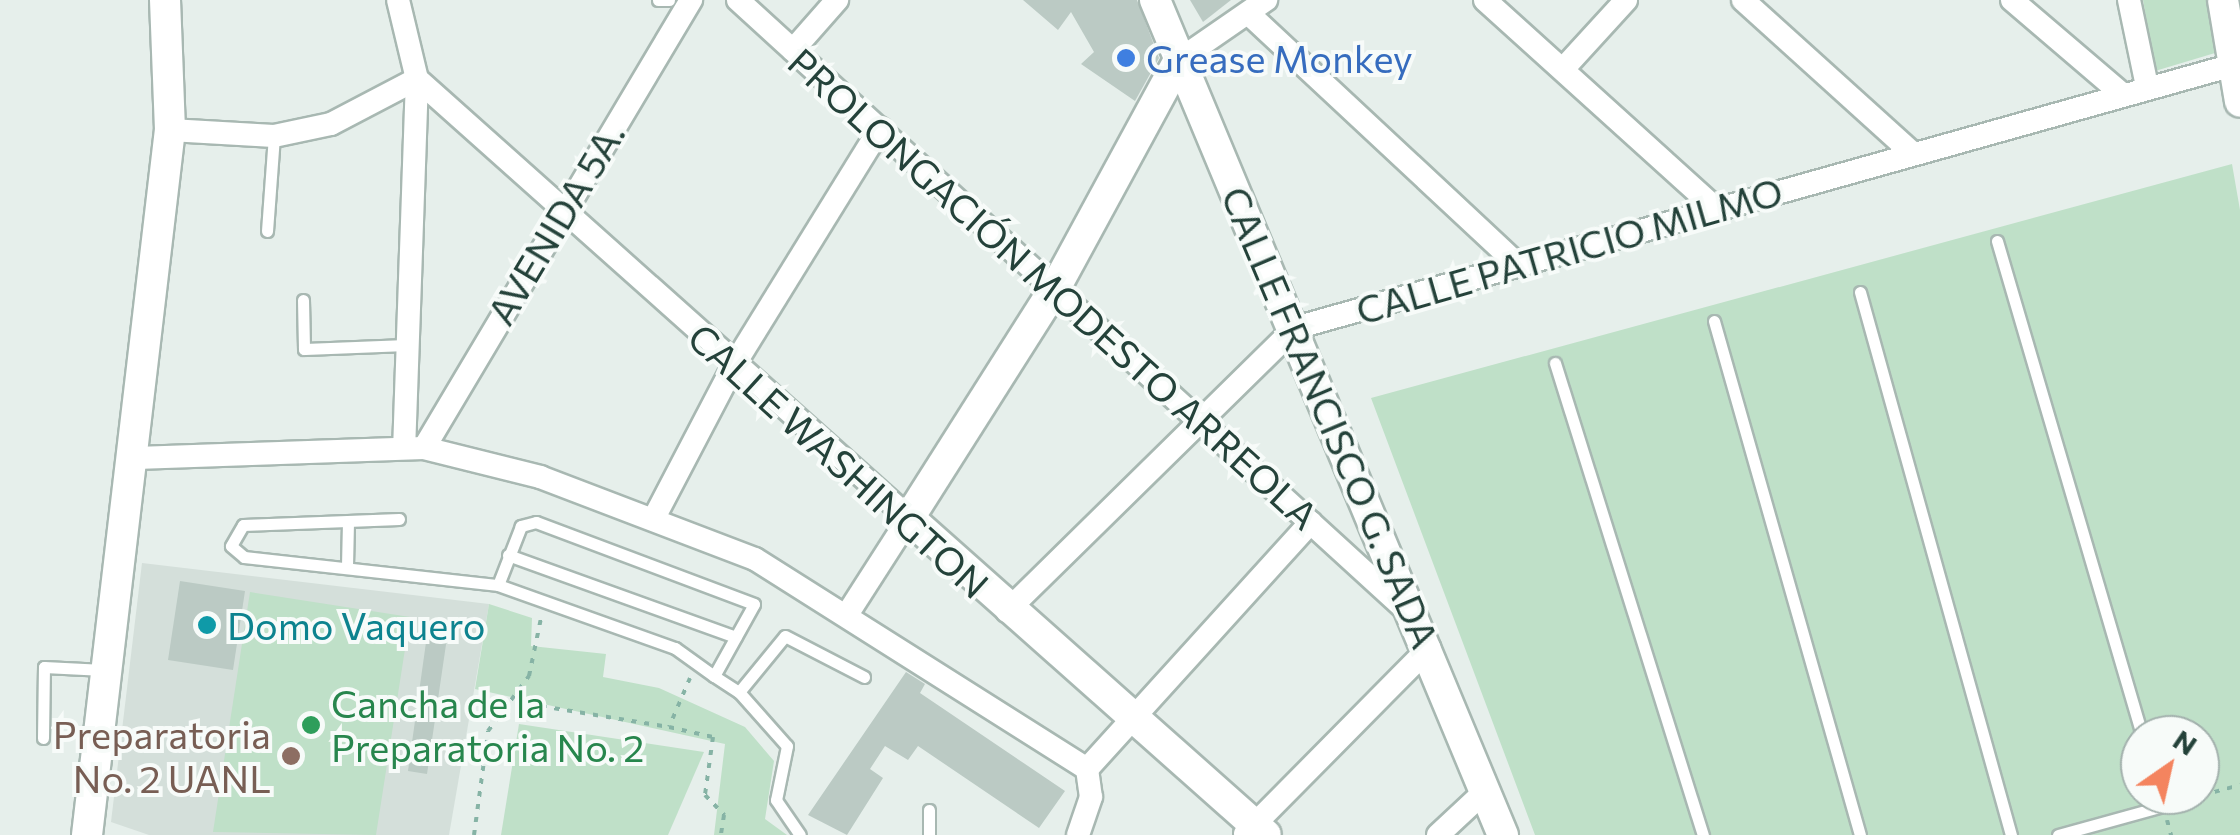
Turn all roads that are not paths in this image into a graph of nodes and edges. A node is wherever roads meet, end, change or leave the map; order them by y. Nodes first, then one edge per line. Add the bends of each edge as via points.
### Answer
1 (165, 0) edge
2 (398, 0) edge
3 (658, 0) edge
4 (738, 0) edge
5 (837, 0) edge
6 (1155, 0) edge
7 (1486, 0) edge
8 (1626, 0) edge
9 (1743, 0) edge
10 (2012, 0) edge
11 (2129, 0) edge
12 (2223, 0) edge
13 (678, 4) edge
14 (1257, 7) edge
15 (793, 50) junction
16 (1179, 60) junction
17 (2233, 65) junction
18 (1564, 68) junction
19 (417, 79) junction
20 (2147, 86) junction
21 (2121, 93) junction
22 (2240, 102) edge
23 (1156, 103) junction
24 (1206, 118) junction
25 (880, 129) junction
26 (170, 130) junction
27 (274, 136) junction
28 (1910, 151) junction
29 (1716, 209) junction
30 (560, 210) junction
31 (267, 232) dead end
32 (1998, 241) dead end
33 (1516, 264) junction
34 (1055, 288) junction
35 (1860, 292) dead end
36 (303, 300) dead end
37 (1714, 321) dead end
38 (1295, 328) junction
39 (407, 345) junction
40 (1555, 363) dead end
41 (734, 364) junction
42 (1195, 416) junction
43 (414, 448) junction
44 (136, 458) junction
45 (654, 518) junction
46 (909, 518) junction
47 (398, 520) dead end
48 (348, 522) junction
49 (1311, 522) junction
50 (508, 555) junction
51 (347, 566) junction
52 (498, 585) junction
53 (850, 610) junction
54 (1007, 611) junction
55 (1414, 618) junction
56 (736, 637) junction
57 (1429, 648) junction
58 (108, 670) junction
59 (714, 676) junction
60 (864, 677) dead end
61 (738, 692) junction
62 (2136, 715) edge
63 (1128, 716) junction
64 (43, 738) dead end
65 (1086, 769) junction
66 (1483, 794) junction
67 (929, 810) dead end
68 (2120, 814) edge
69 (93, 831) edge
70 (1255, 831) edge
71 (800, 835) edge
72 (929, 835) edge
73 (1078, 835) edge
74 (1438, 835) edge
75 (1504, 835) edge
76 (1703, 835) edge
77 (1860, 835) edge
78 (2010, 835) edge
79 (2058, 835) edge

1 - 26 street
2 - 19 street
3 - 13 lane
4 - 15 street, PROLONGACIÓN MODESTO ARREOLA
5 - 15 street
6 - 16 street, CALLE FRANCISCO G. SADA
7 - 18 street
8 - 18 street
9 - 28 street
10 - 21 street
11 - 20 street
12 - 17 street
13 - 30 street, AVENIDA 5A.
14 - 16 street
14 - 33 street
15 - 25 street, PROLONGACIÓN MODESTO ARREOLA
16 - 23 street
16 - 24 street, CALLE FRANCISCO G. SADA
17 - 20 street, CALLE PATRICIO MILMO
17 - 22 street
18 - 29 street
19 - 27 street via 331,124
19 - 30 street, CALLE WASHINGTON
19 - 39 street
20 - 21 street, CALLE PATRICIO MILMO
21 - 28 street, CALLE PATRICIO MILMO
23 - 24 street via 1184,103
23 - 34 street
24 - 38 street, CALLE FRANCISCO G. SADA
25 - 34 street, PROLONGACIÓN MODESTO ARREOLA
25 - 41 street
26 - 27 street
26 - 44 street
27 - 31 lane
28 - 29 street, CALLE PATRICIO MILMO
29 - 33 street, CALLE PATRICIO MILMO
30 - 41 street, CALLE WASHINGTON
30 - 43 street, AVENIDA 5A.
32 - 62 lane
33 - 38 street, CALLE PATRICIO MILMO
34 - 42 street, PROLONGACIÓN MODESTO ARREOLA
34 - 46 street
35 - 78 lane
36 - 39 lane via 304,349
37 - 77 lane
38 - 42 street, CALLE PATRICIO MILMO
38 - 55 street, CALLE FRANCISCO G. SADA
39 - 43 street
40 - 76 lane
41 - 45 street
41 - 46 street, CALLE WASHINGTON
42 - 49 street, PROLONGACIÓN MODESTO ARREOLA
42 - 54 street, CALLE PATRICIO MILMO
43 - 44 street
43 - 45 street
44 - 58 street
45 - 53 street
46 - 53 street
46 - 54 street, CALLE WASHINGTON
47 - 48 lane
48 - 51 lane
48 - 51 lane via 242,524 231,546 244,557
49 - 55 street, PROLONGACIÓN MODESTO ARREOLA
49 - 63 street
50 - 52 lane
50 - 56 lane
50 - 56 lane via 521,526 536,522 754,604
51 - 52 lane
52 - 59 lane
53 - 65 street
54 - 63 street, CALLE WASHINGTON
55 - 57 street, CALLE FRANCISCO G. SADA
56 - 59 lane
57 - 66 street, CALLE FRANCISCO G. SADA
57 - 70 street
58 - 64 lane via 44,667
58 - 69 street
59 - 61 lane
60 - 61 lane via 785,636
61 - 71 lane via 787,746 776,800
63 - 65 street
63 - 70 street, CALLE WASHINGTON
65 - 73 street via 1091,797
66 - 74 street
66 - 75 street, CALLE FRANCISCO G. SADA
67 - 72 lane
68 - 79 lane

